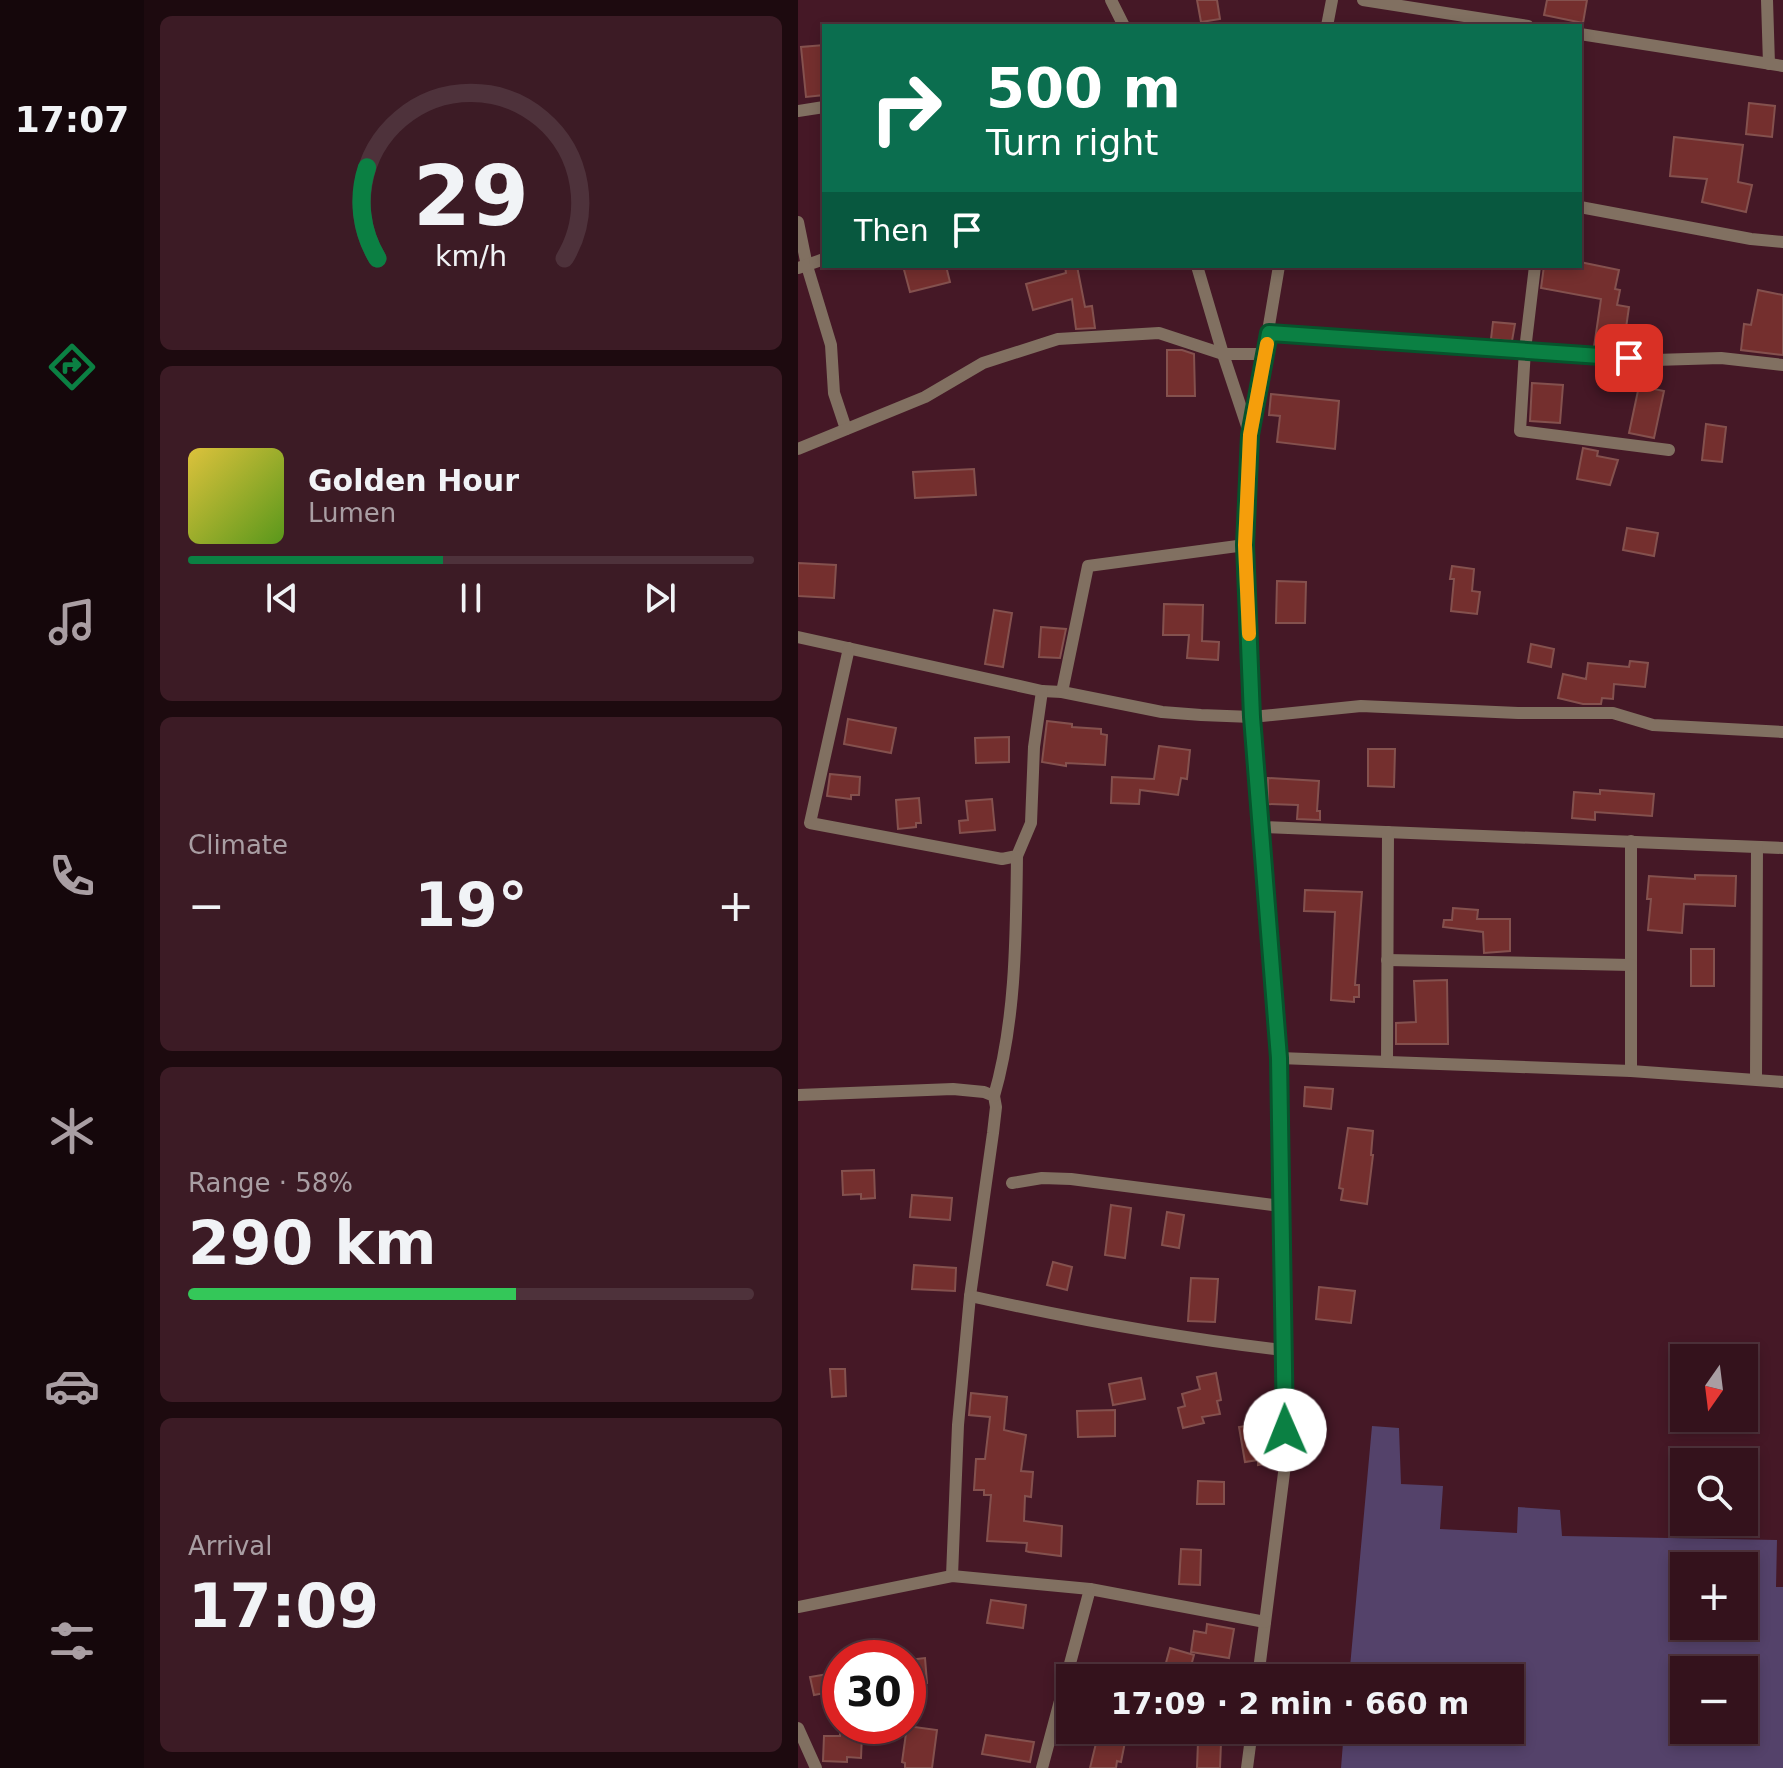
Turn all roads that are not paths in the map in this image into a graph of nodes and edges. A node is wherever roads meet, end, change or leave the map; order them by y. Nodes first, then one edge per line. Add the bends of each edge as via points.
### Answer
1 (1111, 0) edge
2 (1332, 0) edge
3 (1363, 0) edge
4 (1767, 0) edge
5 (1123, 24) edge
6 (1327, 24) edge
7 (1515, 24) edge
8 (1582, 34) edge
9 (1769, 64) junction
10 (1783, 66) edge
11 (822, 107) edge
12 (798, 111) edge
13 (1582, 207) edge
14 (798, 222) edge
15 (1783, 242) edge
16 (822, 260) edge
17 (803, 267) edge
18 (1198, 268) edge
19 (1279, 268) edge
20 (1535, 268) edge
21 (1269, 333) junction
22 (1525, 350) junction
23 (1223, 354) junction
24 (1265, 354) junction
25 (1783, 365) edge
26 (846, 429) junction
27 (1250, 435) junction
28 (798, 449) edge
29 (1669, 450) dead end
30 (1245, 545) junction
31 (798, 637) edge
32 (849, 648) junction
33 (1042, 691) junction
34 (1062, 692) junction
35 (1252, 717) junction
36 (1783, 732) edge
37 (804, 822) edge
38 (1261, 827) junction
39 (1388, 832) junction
40 (1631, 841) junction
41 (1757, 847) junction
42 (1783, 848) edge
43 (1017, 856) junction
44 (1387, 960) junction
45 (1631, 965) junction
46 (1279, 1058) junction
47 (1387, 1062) junction
48 (1631, 1071) junction
49 (1756, 1079) junction
50 (1783, 1082) edge
51 (798, 1095) edge
52 (994, 1096) junction
53 (1012, 1183) dead end
54 (1281, 1206) junction
55 (970, 1296) junction
56 (1283, 1350) junction
57 (952, 1576) junction
58 (1090, 1589) junction
59 (798, 1607) edge
60 (1265, 1622) junction
61 (1260, 1664) edge
62 (798, 1728) edge
63 (1250, 1744) edge
64 (803, 1749) edge
65 (816, 1768) edge
66 (1042, 1768) edge
67 (1247, 1768) edge

1 - 5 street
2 - 6 street
3 - 7 street
4 - 9 street
8 - 9 street
9 - 10 street
11 - 12 street
13 - 15 street
14 - 17 street
16 - 17 street
17 - 26 street via 831,345 834,393
18 - 23 street
19 - 21 street
20 - 22 street
21 - 22 street
21 - 24 street
22 - 25 street
22 - 29 street via 1520,431
23 - 24 street
23 - 26 street via 1159,333 1058,339 983,363 925,397
23 - 27 street
24 - 27 street
26 - 28 street
27 - 30 street
30 - 34 street via 1088,566
30 - 35 street
31 - 32 street
32 - 33 street
32 - 37 street
33 - 34 street
33 - 43 street via 1031,823
34 - 35 street via 1162,712
35 - 36 street via 1361,706 1613,713 1653,725
35 - 38 street
37 - 43 street via 1002,859
38 - 39 street
38 - 46 street
39 - 40 street
39 - 44 street
40 - 41 street
40 - 45 street
41 - 42 street
41 - 49 street
43 - 52 street via 1006,1049
44 - 45 street
44 - 47 street
45 - 48 street
46 - 47 street
46 - 54 street
47 - 48 street
48 - 49 street
49 - 50 street
51 - 52 street via 953,1089
52 - 55 street
53 - 54 street via 1071,1179
54 - 56 street
55 - 56 street via 1179,1338
55 - 57 street
56 - 60 street via 1286,1457
57 - 58 street
57 - 59 street
58 - 60 street
58 - 66 street
60 - 61 street
62 - 64 street
63 - 67 street
64 - 65 street

